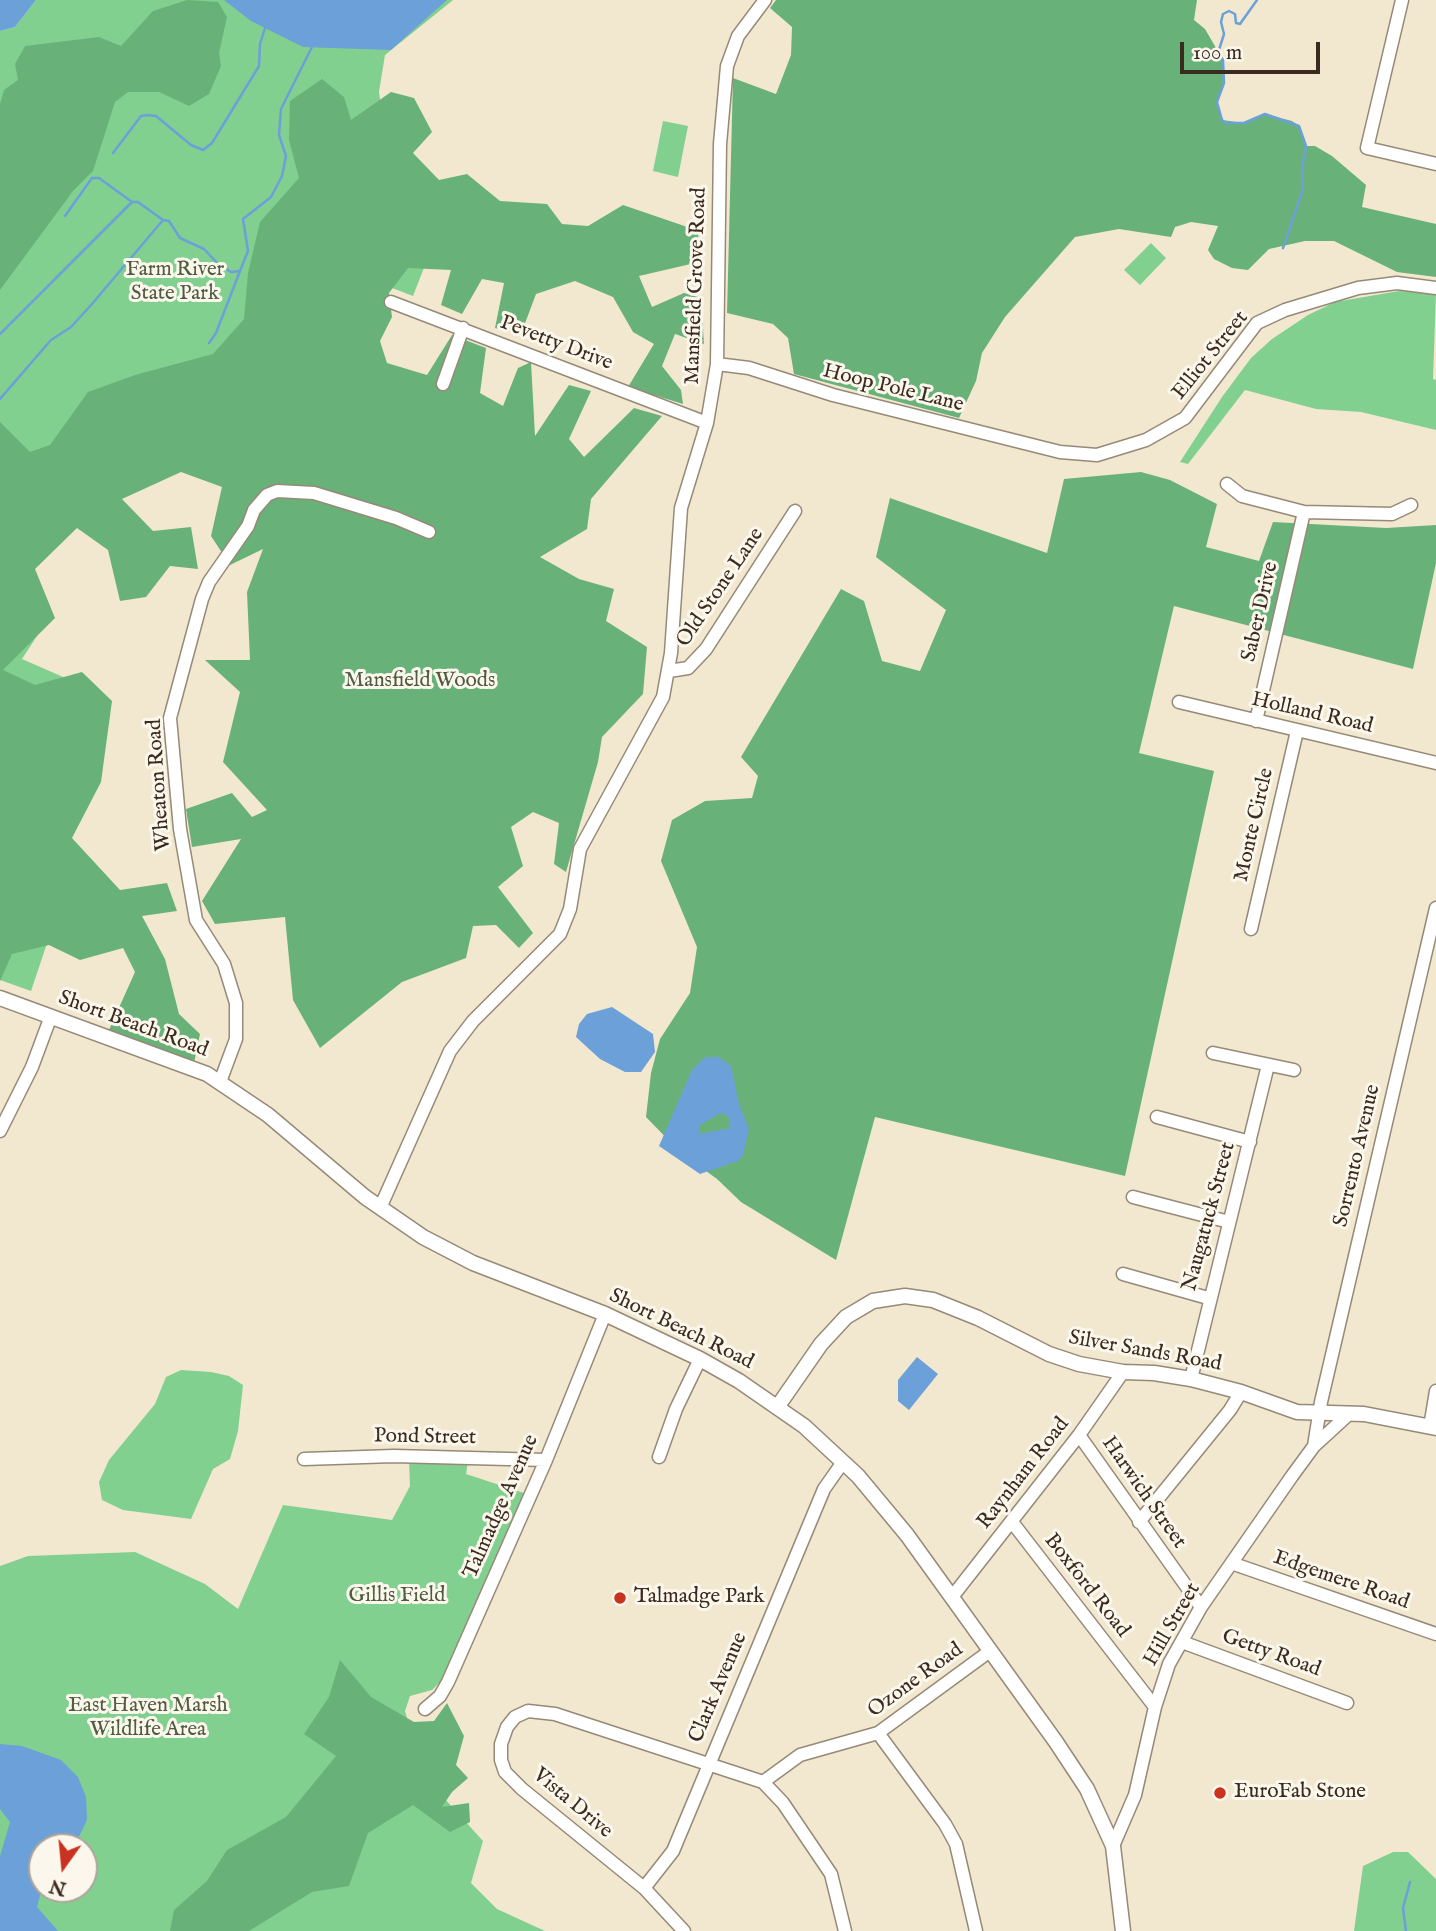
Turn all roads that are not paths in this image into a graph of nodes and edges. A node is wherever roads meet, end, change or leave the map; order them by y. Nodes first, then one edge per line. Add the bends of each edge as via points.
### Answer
1 (765, 0) edge
2 (1402, 0) edge
3 (1436, 164) edge
4 (1436, 288) edge
5 (391, 302) dead end
6 (463, 328) junction
7 (717, 364) junction
8 (443, 384) dead end
9 (707, 423) junction
10 (1060, 452) joint
11 (1227, 484) dead end
12 (1410, 505) dead end
13 (794, 512) dead end
14 (1304, 512) junction
15 (429, 532) dead end
16 (669, 671) junction
17 (1179, 702) dead end
18 (1256, 720) junction
19 (1297, 731) junction
20 (1436, 763) edge
21 (1436, 908) edge
22 (1251, 929) dead end
23 (0, 998) edge
24 (51, 1016) junction
25 (1213, 1053) dead end
26 (1268, 1065) junction
27 (1294, 1070) dead end
28 (220, 1082) junction
29 (1157, 1117) dead end
30 (0, 1131) edge
31 (1250, 1142) junction
32 (1133, 1197) dead end
33 (380, 1209) junction
34 (1229, 1222) junction
35 (1123, 1274) dead end
36 (1208, 1298) junction
37 (605, 1314) junction
38 (700, 1359) junction
39 (1123, 1372) junction
40 (1191, 1378) junction
41 (1436, 1391) edge
42 (1241, 1392) junction
43 (778, 1406) junction
44 (1320, 1413) junction
45 (1350, 1413) junction
46 (1433, 1427) edge
47 (1079, 1436) junction
48 (1314, 1446) junction
49 (659, 1457) dead end
50 (304, 1459) dead end
51 (546, 1460) junction
52 (844, 1462) junction
53 (1012, 1521) junction
54 (1139, 1522) junction
55 (1234, 1564) junction
56 (952, 1597) junction
57 (1201, 1607) junction
58 (1436, 1634) edge
59 (1182, 1642) junction
60 (990, 1651) junction
61 (1348, 1703) dead end
62 (1155, 1707) junction
63 (425, 1709) dead end
64 (878, 1733) junction
65 (708, 1763) junction
66 (763, 1782) junction
67 (1113, 1846) junction
68 (643, 1888) junction
69 (684, 1931) edge
70 (845, 1931) edge
71 (976, 1931) edge
72 (1123, 1931) edge

1 - 7 street, Mansfield Grove Road via 733,46 726,75 720,144
2 - 3 street via 1367,149
4 - 10 street, Elliot Street via 1382,284 1285,310 1258,323 1185,418 1166,431 1097,455
5 - 6 street, Pevetty Drive
6 - 8 street
6 - 9 street, Pevetty Drive
7 - 9 street, Mansfield Grove Road
7 - 10 street, Hoop Pole Lane via 749,368 833,395
9 - 16 street, Mansfield Grove Road via 677,528
11 - 14 street via 1242,496
12 - 14 street via 1392,514
13 - 16 street, Old Stone Lane via 706,649 688,668
14 - 18 street, Saber Drive
15 - 28 street, Wheaton Road via 314,493 277,491 254,510 202,599 170,718 180,829 196,920 224,964 236,1003 236,1039
16 - 33 street, Mansfield Grove Road via 655,713 580,849 570,909 560,934 473,1021 450,1051
17 - 18 street, Holland Road
18 - 19 street, Holland Road
19 - 20 street, Holland Road
19 - 22 street, Monte Circle
21 - 44 street, Sorrento Avenue
23 - 24 main road, Short Beach Road
24 - 28 main road, Short Beach Road via 172,1059
24 - 30 street
25 - 26 street
26 - 27 street
26 - 31 street, Naugatuck Street
28 - 33 main road, Short Beach Road via 268,1115
29 - 31 street
31 - 34 street, Naugatuck Street
32 - 34 street
33 - 37 main road, Short Beach Road via 473,1263
34 - 36 street, Naugatuck Street
35 - 36 street
36 - 40 street, Naugatuck Street
37 - 38 main road, Short Beach Road
37 - 51 street, Talmadge Avenue
38 - 43 main road, Short Beach Road
38 - 49 street
39 - 40 main road, Silver Sands Road
39 - 43 main road, Silver Sands Road via 1064,1360 933,1300 892,1297 859,1308 832,1330
39 - 47 street, Raynham Road
40 - 42 main road, Silver Sands Road
41 - 46 street
42 - 44 main road, Silver Sands Road via 1288,1410
42 - 54 street
43 - 52 main road, Short Beach Road
44 - 45 main road, Silver Sands Road
44 - 48 street, Hill Street
45 - 46 main road, Silver Sands Road
45 - 48 street, Hill Street
47 - 53 street, Raynham Road
47 - 54 street, Harwich Street
48 - 55 street, Hill Street
50 - 51 street, Pond Street
51 - 63 street, Talmadge Avenue via 448,1682
52 - 56 main road, Short Beach Road via 907,1535
52 - 65 street, Clark Avenue via 824,1489
53 - 56 street, Raynham Road
53 - 62 street, Boxford Road
54 - 57 street, Harwich Street
55 - 57 street, Hill Street
55 - 58 street, Edgemere Road
56 - 60 main road, Short Beach Road
57 - 59 street, Hill Street
59 - 61 street, Getty Road
59 - 62 street, Hill Street via 1169,1664
60 - 64 street, Ozone Road
60 - 67 main road, Short Beach Road via 1087,1789
62 - 67 street, Hill Street via 1135,1795
64 - 66 street, Ozone Road via 800,1755
64 - 71 street via 956,1843
65 - 66 street
65 - 68 street, Clark Avenue via 673,1851
65 - 68 street, Vista Drive via 540,1710 521,1713 507,1727 500,1752 505,1772
66 - 70 street via 783,1803 831,1874
67 - 72 main road, Short Beach Road
68 - 69 street, Vista Drive

